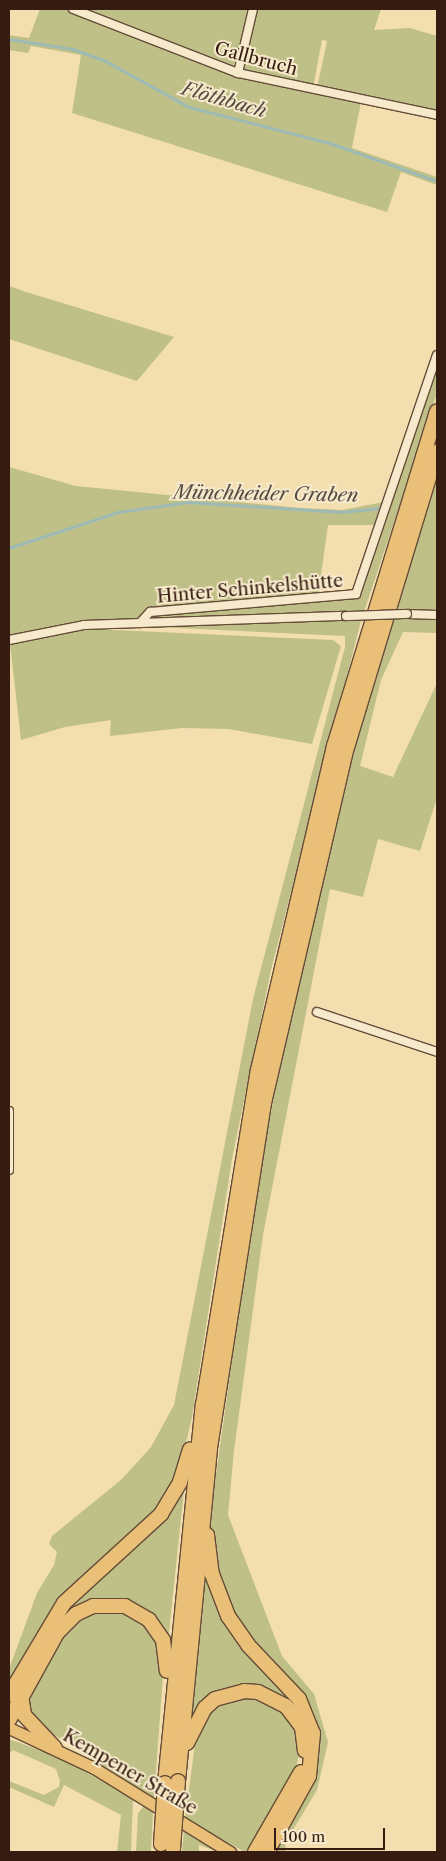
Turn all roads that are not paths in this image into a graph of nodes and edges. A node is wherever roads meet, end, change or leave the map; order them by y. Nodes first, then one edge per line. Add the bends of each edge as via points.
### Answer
1 (73, 9) edge
2 (253, 9) edge
3 (238, 73) junction
4 (437, 115) edge
5 (437, 354) edge
6 (437, 412) edge
7 (437, 452) edge
8 (437, 614) edge
9 (140, 623) junction
10 (9, 640) edge
11 (317, 1012) dead end
12 (437, 1052) edge
13 (9, 1111) edge
14 (9, 1170) edge
15 (203, 1405) junction
16 (210, 1448) junction
17 (15, 1695) edge
18 (9, 1720) edge
19 (9, 1728) edge
20 (55, 1748) junction
21 (168, 1748) junction
22 (172, 1782) junction
23 (274, 1846) edge
24 (167, 1850) edge
25 (230, 1852) edge
26 (255, 1852) edge
27 (267, 1852) edge

1 - 3 street, Gallbruch
2 - 3 street
3 - 4 street, Gallbruch
5 - 9 street, Hinter Schinkelshütte via 356,594 150,612
6 - 15 highway via 373,608 298,888 244,1141
7 - 16 highway via 360,702 302,928 246,1208
8 - 9 street, bridge
9 - 10 street via 84,625
11 - 12 street
13 - 14 street
15 - 17 highway via 182,1478 167,1505 142,1536 68,1599
15 - 21 highway
16 - 22 highway
16 - 23 highway via 208,1545 218,1596 238,1633 299,1699 313,1733 309,1776
17 - 18 highway
17 - 20 highway via 24,1715
17 - 21 highway via 69,1620 93,1606 129,1608 151,1622 165,1646
19 - 20 main road, Kempener Straße
20 - 25 main road, Kempener Straße
21 - 22 highway
22 - 24 highway, bridge
22 - 26 highway via 193,1724 215,1699 244,1691 258,1692 286,1706 302,1728 305,1759 296,1784
23 - 27 highway

